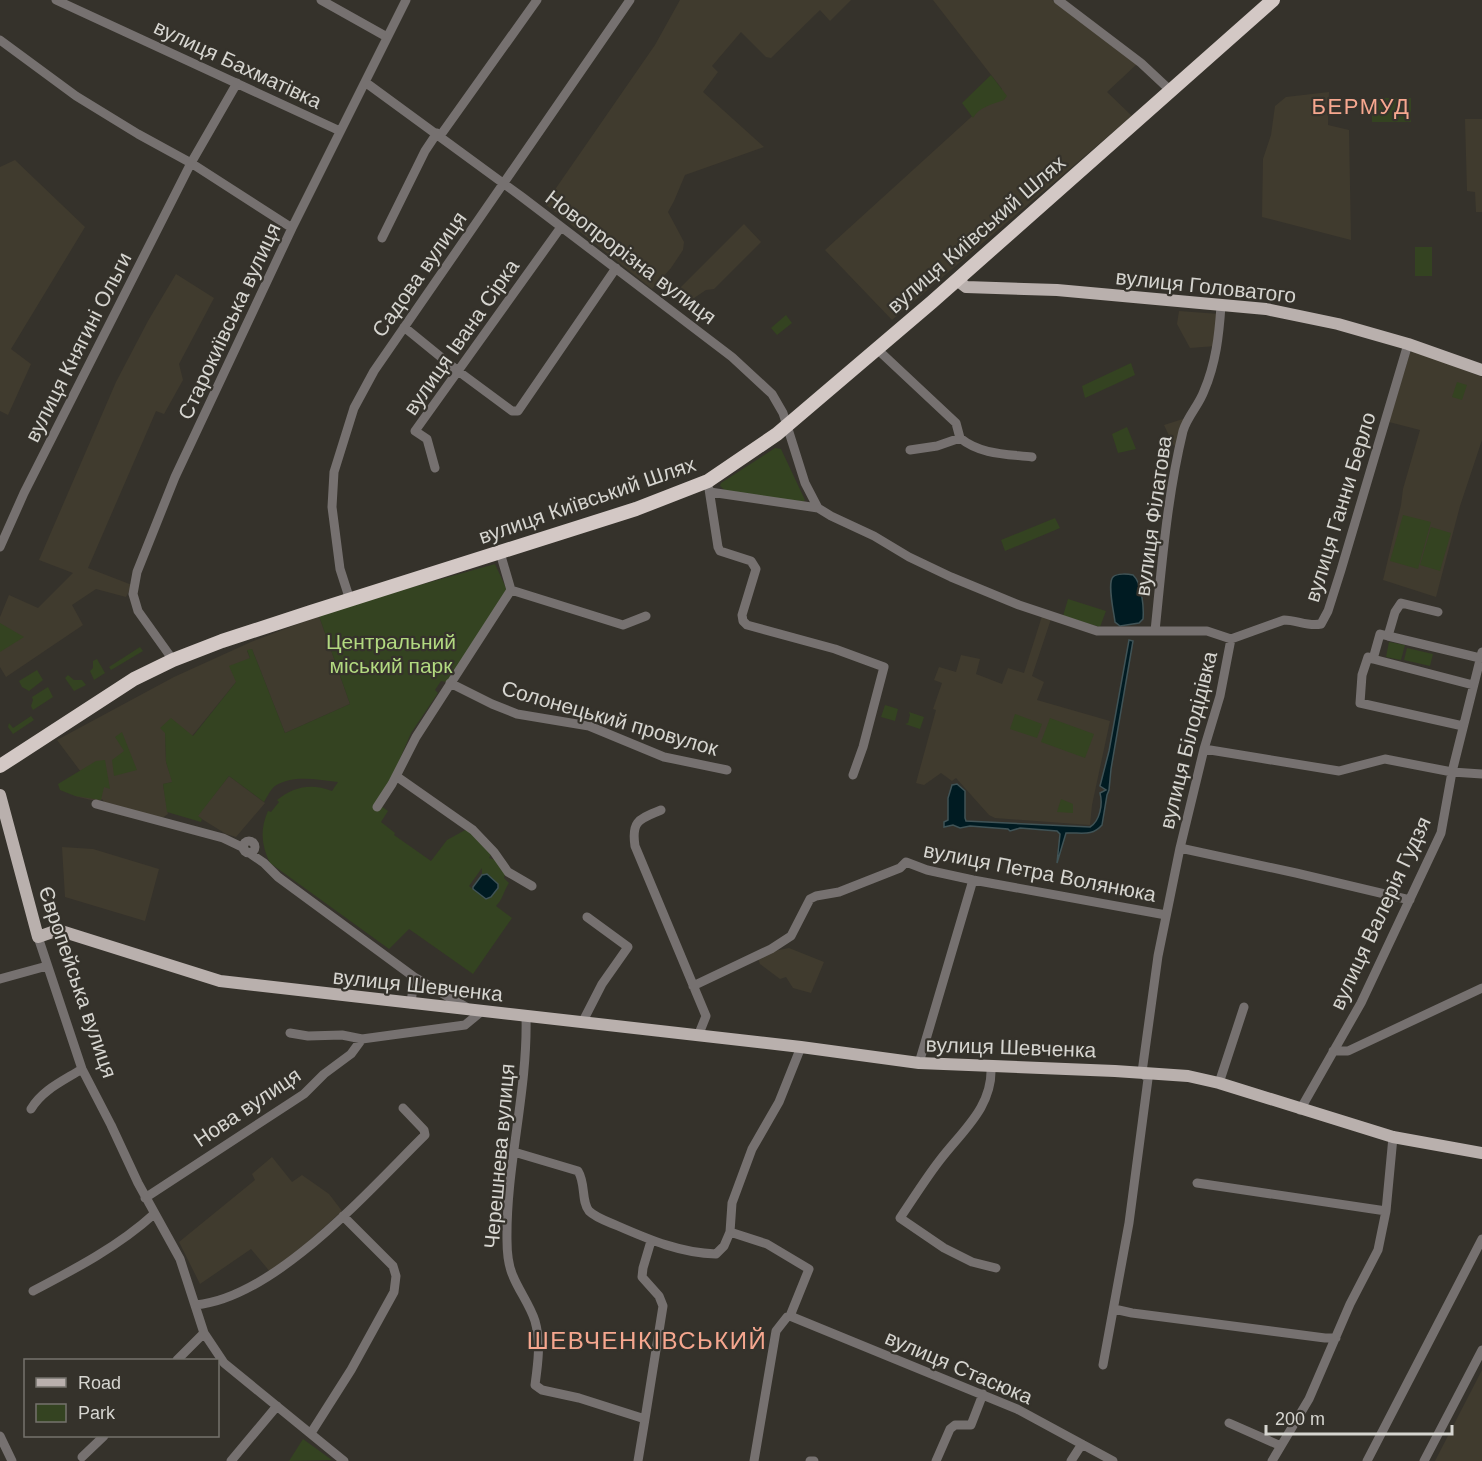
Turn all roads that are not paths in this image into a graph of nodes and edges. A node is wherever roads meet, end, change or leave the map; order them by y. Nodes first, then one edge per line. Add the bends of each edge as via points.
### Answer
1 (56, 0) edge
2 (321, 0) edge
3 (406, 0) edge
4 (537, 0) edge
5 (630, 0) edge
6 (1058, 0) edge
7 (1273, 0) edge
8 (387, 37) junction
9 (0, 40) edge
10 (365, 82) junction
11 (237, 83) junction
12 (1171, 91) junction
13 (340, 131) junction
14 (438, 134) junction
15 (191, 163) junction
16 (504, 183) junction
17 (561, 226) junction
18 (292, 228) junction
19 (382, 238) dead end
20 (616, 268) junction
21 (957, 280) junction
22 (1221, 306) junction
23 (404, 327) junction
24 (1408, 344) junction
25 (877, 349) junction
26 (1482, 370) edge
27 (459, 371) junction
28 (787, 426) junction
29 (960, 438) junction
30 (910, 450) dead end
31 (1032, 457) dead end
32 (435, 468) dead end
33 (709, 487) junction
34 (818, 508) junction
35 (0, 547) edge
36 (502, 552) junction
37 (511, 590) junction
38 (350, 600) junction
39 (1438, 612) dead end
40 (646, 616) dead end
41 (1155, 631) junction
42 (1388, 636) junction
43 (1231, 639) junction
44 (1481, 655) edge
45 (1373, 659) junction
46 (173, 660) junction
47 (450, 683) junction
48 (1473, 685) junction
49 (1463, 726) junction
50 (1204, 749) junction
51 (0, 766) edge
52 (728, 770) dead end
53 (1452, 772) junction
54 (1482, 774) edge
55 (853, 775) dead end
56 (396, 776) junction
57 (0, 795) edge
58 (96, 804) dead end
59 (376, 807) dead end
60 (661, 810) dead end
61 (1180, 848) junction
62 (973, 880) junction
63 (532, 886) dead end
64 (1410, 900) junction
65 (1166, 915) junction
66 (587, 917) dead end
67 (38, 936) junction
68 (47, 966) junction
69 (414, 977) junction
70 (0, 979) edge
71 (693, 986) junction
72 (1482, 988) edge
73 (411, 1004) junction
74 (1244, 1007) dead end
75 (476, 1010) junction
76 (526, 1016) junction
77 (582, 1023) junction
78 (290, 1033) dead end
79 (698, 1036) junction
80 (362, 1039) junction
81 (801, 1047) junction
82 (1333, 1051) junction
83 (919, 1063) junction
84 (991, 1067) junction
85 (82, 1069) junction
86 (1142, 1072) junction
87 (1219, 1083) junction
88 (402, 1108) dead end
89 (31, 1109) dead end
90 (1300, 1110) junction
91 (1393, 1137) junction
92 (514, 1152) junction
93 (1482, 1154) edge
94 (1197, 1183) dead end
95 (145, 1198) junction
96 (1386, 1211) junction
97 (154, 1214) junction
98 (343, 1216) junction
99 (730, 1232) junction
100 (1482, 1239) edge
101 (651, 1241) junction
102 (993, 1267) dead end
103 (33, 1291) dead end
104 (196, 1305) junction
105 (1114, 1309) junction
106 (789, 1317) junction
107 (204, 1333) junction
108 (1336, 1338) junction
109 (1482, 1350) edge
110 (178, 1359) edge
111 (1103, 1365) dead end
112 (983, 1394) junction
113 (277, 1406) junction
114 (645, 1419) junction
115 (1229, 1424) dead end
116 (311, 1433) junction
117 (0, 1436) edge
118 (103, 1437) edge
119 (1082, 1444) junction
120 (1281, 1446) junction
121 (82, 1457) dead end
122 (12, 1461) edge
123 (231, 1461) edge
124 (344, 1461) edge
125 (638, 1461) edge
126 (754, 1461) edge
127 (936, 1461) edge
128 (1071, 1461) edge
129 (1113, 1461) edge
130 (1272, 1461) edge
131 (1367, 1461) edge
132 (1424, 1461) edge

1 - 11 street, вулиця Бахматівка
2 - 8 street
3 - 8 street, Старокиївська вулиця
4 - 14 street
5 - 16 street, Садова вулиця
6 - 12 street
7 - 12 highway, вулиця Київський Шлях
8 - 10 street, Старокиївська вулиця
9 - 15 street via 76,96
10 - 13 street, Старокиївська вулиця
10 - 14 street, Новопрорізна вулиця
11 - 13 street, вулиця Бахматівка
11 - 15 street, вулиця Княгині Ольги
12 - 21 highway, вулиця Київський Шлях
13 - 18 street, Старокиївська вулиця
14 - 16 street, Новопрорізна вулиця
14 - 19 street via 425,151
15 - 18 street
15 - 35 street, вулиця Княгині Ольги
16 - 17 street, Новопрорізна вулиця
16 - 23 street, Садова вулиця
17 - 20 street, Новопрорізна вулиця
17 - 27 street, вулиця Івана Сірка
18 - 46 street, Старокиївська вулиця via 176,477 137,572 133,594 138,611
20 - 27 street via 518,411 512,411
20 - 28 street, Новопрорізна вулиця via 732,357 772,394
21 - 22 main road, вулиця Головатого via 966,287 1057,290
21 - 25 highway, вулиця Київський Шлях
22 - 24 main road, вулиця Головатого via 1271,310
22 - 41 street, вулиця Філатова via 1213,362 1204,391 1184,427 1173,475
23 - 27 street
23 - 38 street, Садова вулиця via 354,408 334,472 333,517 340,569
24 - 26 main road, вулиця Головатого
24 - 43 street, вулиця Ганни Берло via 1341,570 1321,624 1284,620
25 - 28 highway, вулиця Київський Шлях
25 - 29 street via 956,423
27 - 32 street, вулиця Івана Сірка via 416,431 427,439
28 - 33 highway, вулиця Київський Шлях
28 - 34 street, Новопрорізна вулиця via 805,483
29 - 30 street
29 - 31 street via 981,451
33 - 34 street, вулиця Білодідівка
33 - 36 highway, вулиця Київський Шлях
33 - 55 street via 720,551 751,561 756,569 743,621 884,668
34 - 41 street, вулиця Білодідівка via 909,557 1019,605 1097,631
36 - 37 street
36 - 38 highway, вулиця Київський Шлях
37 - 40 street via 623,625
37 - 47 street
38 - 46 highway, вулиця Київський Шлях
39 - 42 street via 1401,603
41 - 43 street, вулиця Білодідівка via 1208,631
42 - 44 street
42 - 45 street via 1380,634
43 - 50 street, вулиця Білодідівка
44 - 48 street, вулиця Валерія Гудзя
45 - 48 street
45 - 49 street via 1368,657 1362,675 1360,703
46 - 51 highway, вулиця Київський Шлях via 109,694
47 - 52 street, Солонецький провулок via 517,714 589,726 664,757
47 - 56 street
48 - 49 street, вулиця Валерія Гудзя
49 - 53 street, вулиця Валерія Гудзя
50 - 53 street via 1339,771 1384,759
50 - 61 street, вулиця Білодідівка
53 - 54 street
53 - 64 street, вулиця Валерія Гудзя via 1441,832
56 - 59 street
56 - 63 street via 472,830 508,872
57 - 67 main road, Європейська вулиця
58 - 69 street via 248,847 278,878
60 - 71 street via 639,820 634,827 635,846
61 - 64 street
61 - 65 street, вулиця Білодідівка
62 - 65 street, вулиця Петра Волянюка
62 - 71 street, вулиця Петра Волянюка via 906,862 900,868 839,892 810,899 791,936
62 - 83 street
64 - 82 street, вулиця Валерія Гудзя via 1361,1004
65 - 86 street, вулиця Білодідівка
66 - 77 street via 628,947 602,984
67 - 68 street, Європейська вулиця
67 - 73 main road, вулиця Шевченка via 58,930 220,981
68 - 70 street
68 - 85 street, Європейська вулиця
69 - 73 street
69 - 75 street
71 - 79 street via 706,1016
72 - 82 street via 1348,1051
73 - 75 main road, вулиця Шевченка
74 - 87 street
75 - 76 main road, вулиця Шевченка
75 - 80 street via 465,1025
76 - 77 main road, вулиця Шевченка
76 - 92 street, Черешнева вулиця via 527,1044
77 - 79 main road, вулиця Шевченка
78 - 80 street
79 - 81 main road, вулиця Шевченка
80 - 95 street, Нова вулиця via 351,1054 304,1094
81 - 83 main road, вулиця Шевченка
81 - 99 street via 779,1102 752,1149 732,1203
82 - 90 street, вулиця Валерія Гудзя
83 - 84 main road, вулиця Шевченка
84 - 86 main road, вулиця Шевченка
84 - 102 street via 987,1092 974,1120 940,1159 900,1218 936,1244 972,1262
85 - 89 street via 47,1090
85 - 95 street, Європейська вулиця
86 - 87 main road, вулиця Шевченка
86 - 105 street, вулиця Білодідівка via 1148,1079
87 - 90 main road, вулиця Шевченка
88 - 98 street via 425,1135
90 - 91 main road, вулиця Шевченка
91 - 93 main road, вулиця Шевченка
91 - 96 street
92 - 101 street via 578,1171 584,1180 589,1211
92 - 114 street, Черешнева вулиця via 508,1254 512,1274 535,1319 539,1356 535,1385
94 - 96 street
95 - 97 street, Європейська вулиця
96 - 108 street via 1378,1250
97 - 103 street via 117,1242
97 - 104 street, Європейська вулиця via 180,1259
98 - 104 street via 284,1268 247,1290 212,1304
98 - 116 street via 393,1266 394,1292
99 - 101 street via 716,1254
99 - 106 street via 767,1244 809,1269
100 - 131 street
101 - 114 street via 642,1277 663,1306
104 - 107 street, Європейська вулиця
105 - 108 street
105 - 111 street, вулиця Білодідівка
106 - 112 street, вулиця Стасюка
106 - 126 street via 776,1331
107 - 110 street
107 - 113 street, Європейська вулиця via 224,1363
108 - 120 street via 1309,1399
109 - 132 street
112 - 119 street, вулиця Стасюка
112 - 127 street via 971,1425 955,1425 950,1430
113 - 116 street, Європейська вулиця
113 - 123 street
114 - 125 street
115 - 120 street
116 - 124 street, Європейська вулиця
117 - 122 street
118 - 121 street
119 - 128 street
119 - 129 street, вулиця Стасюка
120 - 130 street

